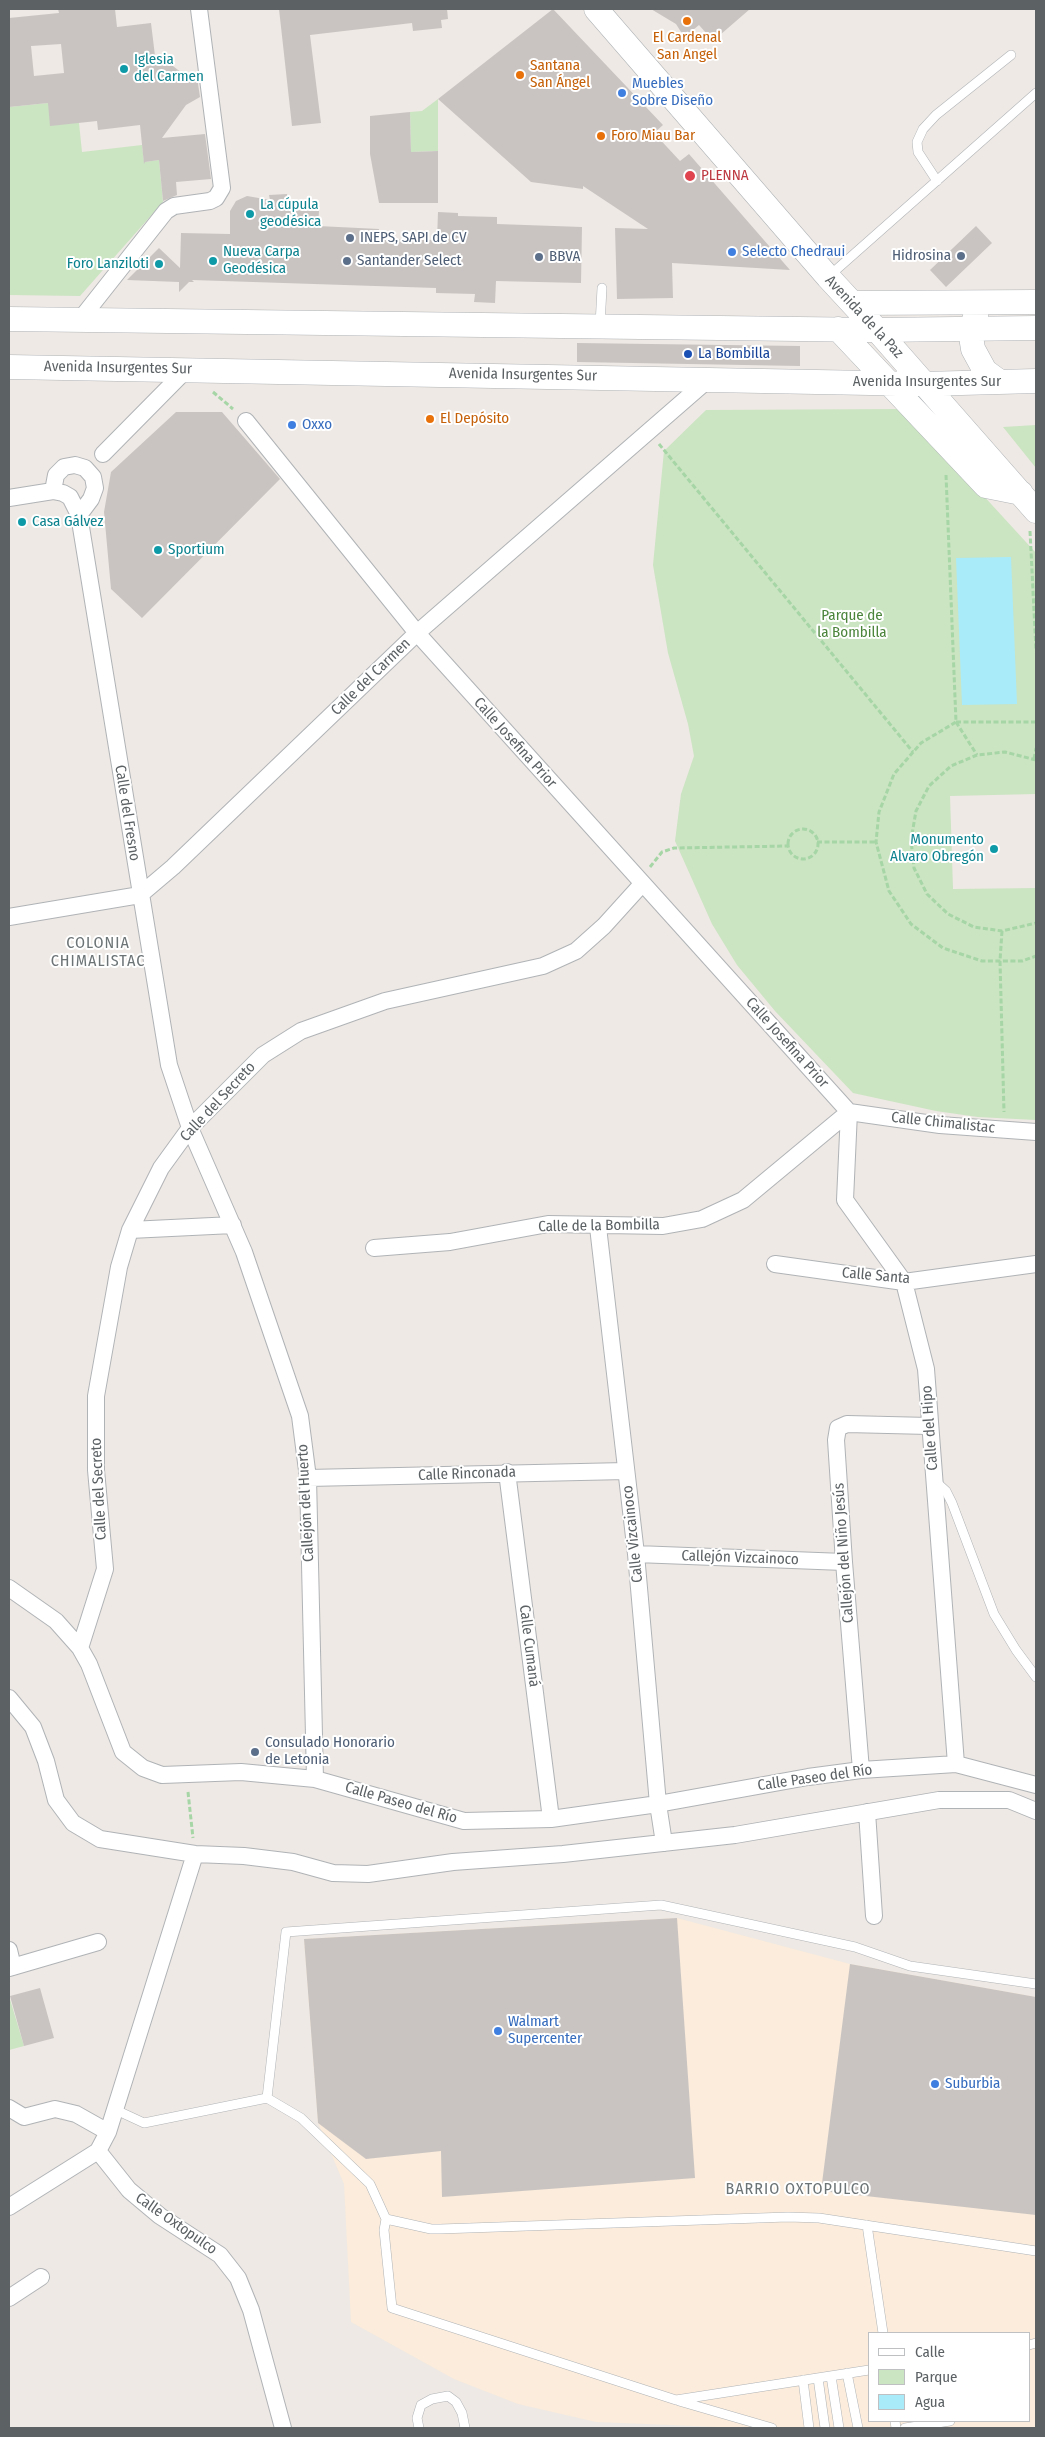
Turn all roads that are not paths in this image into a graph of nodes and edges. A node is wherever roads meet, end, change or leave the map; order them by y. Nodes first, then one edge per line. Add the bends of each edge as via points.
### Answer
1 (199, 9) edge
2 (596, 9) edge
3 (1011, 54) dead end
4 (1036, 93) edge
5 (937, 181) junction
6 (828, 277) junction
7 (602, 288) dead end
8 (1036, 302) edge
9 (852, 303) junction
10 (996, 303) junction
11 (9, 319) edge
12 (78, 321) junction
13 (600, 326) junction
14 (1036, 328) edge
15 (838, 329) junction
16 (877, 330) junction
17 (970, 330) junction
18 (9, 367) edge
19 (188, 369) junction
20 (710, 378) junction
21 (1036, 381) edge
22 (1000, 382) junction
23 (888, 383) junction
24 (924, 384) junction
25 (246, 422) road end
26 (103, 454) dead end
27 (53, 491) junction
28 (9, 498) edge
29 (1029, 502) edge
30 (79, 515) junction
31 (417, 634) junction
32 (642, 884) junction
33 (140, 895) junction
34 (9, 917) edge
35 (849, 1112) junction
36 (190, 1128) junction
37 (1036, 1132) edge
38 (233, 1225) junction
39 (598, 1227) junction
40 (130, 1230) junction
41 (374, 1248) dead end
42 (775, 1264) dead end
43 (1036, 1264) edge
44 (904, 1282) junction
45 (929, 1426) junction
46 (626, 1471) junction
47 (507, 1472) junction
48 (308, 1478) junction
49 (933, 1479) junction
50 (636, 1554) junction
51 (844, 1562) junction
52 (9, 1588) edge
53 (80, 1648) junction
54 (1036, 1677) edge
55 (9, 1698) edge
56 (956, 1764) junction
57 (861, 1770) junction
58 (315, 1779) junction
59 (1036, 1785) edge
60 (658, 1804) junction
61 (1036, 1811) edge
62 (868, 1812) junction
63 (551, 1819) junction
64 (664, 1843) junction
65 (195, 1854) junction
66 (874, 1916) dead end
67 (98, 1942) dead end
68 (9, 1950) edge
69 (11, 1968) edge
70 (1036, 1984) edge
71 (266, 2098) junction
72 (9, 2108) edge
73 (116, 2110) junction
74 (108, 2132) junction
75 (98, 2151) junction
76 (9, 2207) edge
77 (386, 2218) junction
78 (867, 2225) junction
79 (1036, 2250) edge
80 (40, 2276) dead end
81 (9, 2298) edge
82 (883, 2332) edge
83 (868, 2370) edge
84 (847, 2373) junction
85 (831, 2376) junction
86 (818, 2378) junction
87 (803, 2380) junction
88 (676, 2400) junction
89 (944, 2422) edge
90 (283, 2428) edge
91 (419, 2428) edge
92 (465, 2428) edge
93 (772, 2428) edge
94 (809, 2428) edge
95 (825, 2428) edge
96 (839, 2428) edge
97 (858, 2428) edge
98 (905, 2428) edge

1 - 12 street via 222,188 210,201 174,206 166,211
2 - 6 main road, Avenida de la Paz
3 - 5 lane via 923,129 917,142 918,152
4 - 5 lane
5 - 6 lane
6 - 9 main road, Avenida de la Paz
7 - 13 lane
8 - 10 main road
9 - 10 main road
9 - 16 main road, Avenida de la Paz
10 - 17 main road via 982,309 973,318
11 - 12 main road
12 - 13 main road
13 - 15 main road
14 - 17 main road
15 - 16 main road
15 - 23 main road
16 - 17 main road
16 - 24 main road, Avenida de la Paz
17 - 22 main road via 978,361
18 - 19 main road, Avenida Insurgentes Sur
19 - 20 main road, Avenida Insurgentes Sur
19 - 26 street
20 - 23 main road, Avenida Insurgentes Sur
20 - 31 street, Calle del Carmen
21 - 22 main road, Avenida Insurgentes Sur
22 - 24 main road, Avenida Insurgentes Sur
23 - 24 main road, Avenida Insurgentes Sur
23 - 29 main road via 986,486
24 - 29 main road, Avenida de la Paz
25 - 31 street, Calle Josefina Prior
27 - 28 street
27 - 30 street, Calle del Fresno via 70,497
27 - 30 street via 56,475 64,468 75,465 85,468 93,477 95,488
30 - 33 street, Calle del Fresno
31 - 32 street, Calle Josefina Prior
31 - 33 street, Calle del Carmen
32 - 35 street, Calle Josefina Prior
32 - 36 street, Calle del Secreto via 576,951 543,966 385,1002 300,1031 263,1055
33 - 34 street
33 - 36 street, Calle del Fresno via 168,1065
35 - 37 street, Calle Chimalistac via 940,1125
35 - 39 street, Calle de la Bombilla via 744,1200 702,1219 663,1226
35 - 44 street, Calle del Hipo via 845,1200
36 - 38 street, Callejón del Huerto
36 - 40 street, Calle del Secreto via 161,1168
38 - 40 street
38 - 48 street, Callejón del Huerto via 300,1416
39 - 41 street, Calle de la Bombilla via 548,1224 450,1242
39 - 46 street, Calle Vizcainoco
40 - 53 street, Calle del Secreto via 117,1276 96,1396 96,1470 105,1569
42 - 44 street, Calle Santa
43 - 44 street, Calle Santa
44 - 45 street, Calle del Hipo via 926,1369
45 - 49 street, Calle del Hipo
45 - 51 street, Callejón del Niño Jesús via 846,1424 838,1428 836,1440
46 - 47 street, Calle Rinconada
46 - 50 street, Calle Vizcainoco
47 - 48 street, Calle Rinconada
47 - 63 street, Calle Cumaná
48 - 58 street, Callejón del Huerto
49 - 54 lane via 952,1502 994,1614
49 - 56 street, Calle del Hipo
50 - 51 street, Callejón Vizcainoco
50 - 60 street, Calle Vizcainoco
51 - 57 street, Callejón del Niño Jesús
52 - 53 street, Calle Paseo del Río via 56,1621
53 - 58 street, Calle Paseo del Río via 123,1752 142,1768 162,1775 241,1772
55 - 65 street via 33,1727 56,1800 72,1823 100,1838
56 - 57 street, Calle Paseo del Río
56 - 59 street, Calle Paseo del Río
57 - 60 street, Calle Paseo del Río
58 - 63 street, Calle Paseo del Río via 464,1821
60 - 63 street, Calle Paseo del Río
60 - 64 street, Calle Vizcainoco
61 - 62 street via 1009,1800 939,1800
62 - 64 street via 735,1835
62 - 66 street
64 - 65 street via 453,1862 368,1874 333,1873 293,1862 244,1856
65 - 73 street
67 - 69 street
68 - 69 street
70 - 71 lane via 910,1966 855,1947 660,1905 286,1932
71 - 73 lane via 144,2123
71 - 77 lane via 301,2118 370,2184
72 - 74 street via 24,2117 54,2109 76,2114
73 - 74 street
74 - 75 street
75 - 76 street
75 - 90 street, Calle Oxtopulco via 130,2190 160,2216 220,2255 238,2278 251,2310
77 - 78 lane via 430,2229 788,2217
77 - 88 lane via 384,2230 392,2308
78 - 79 lane
78 - 82 lane
80 - 81 street
83 - 84 lane
84 - 85 lane
84 - 97 lane
85 - 86 lane
85 - 96 lane
86 - 87 lane
86 - 95 lane
87 - 88 lane
87 - 94 lane
88 - 93 lane
89 - 98 lane
91 - 92 lane via 417,2418 421,2405 448,2396 462,2413

